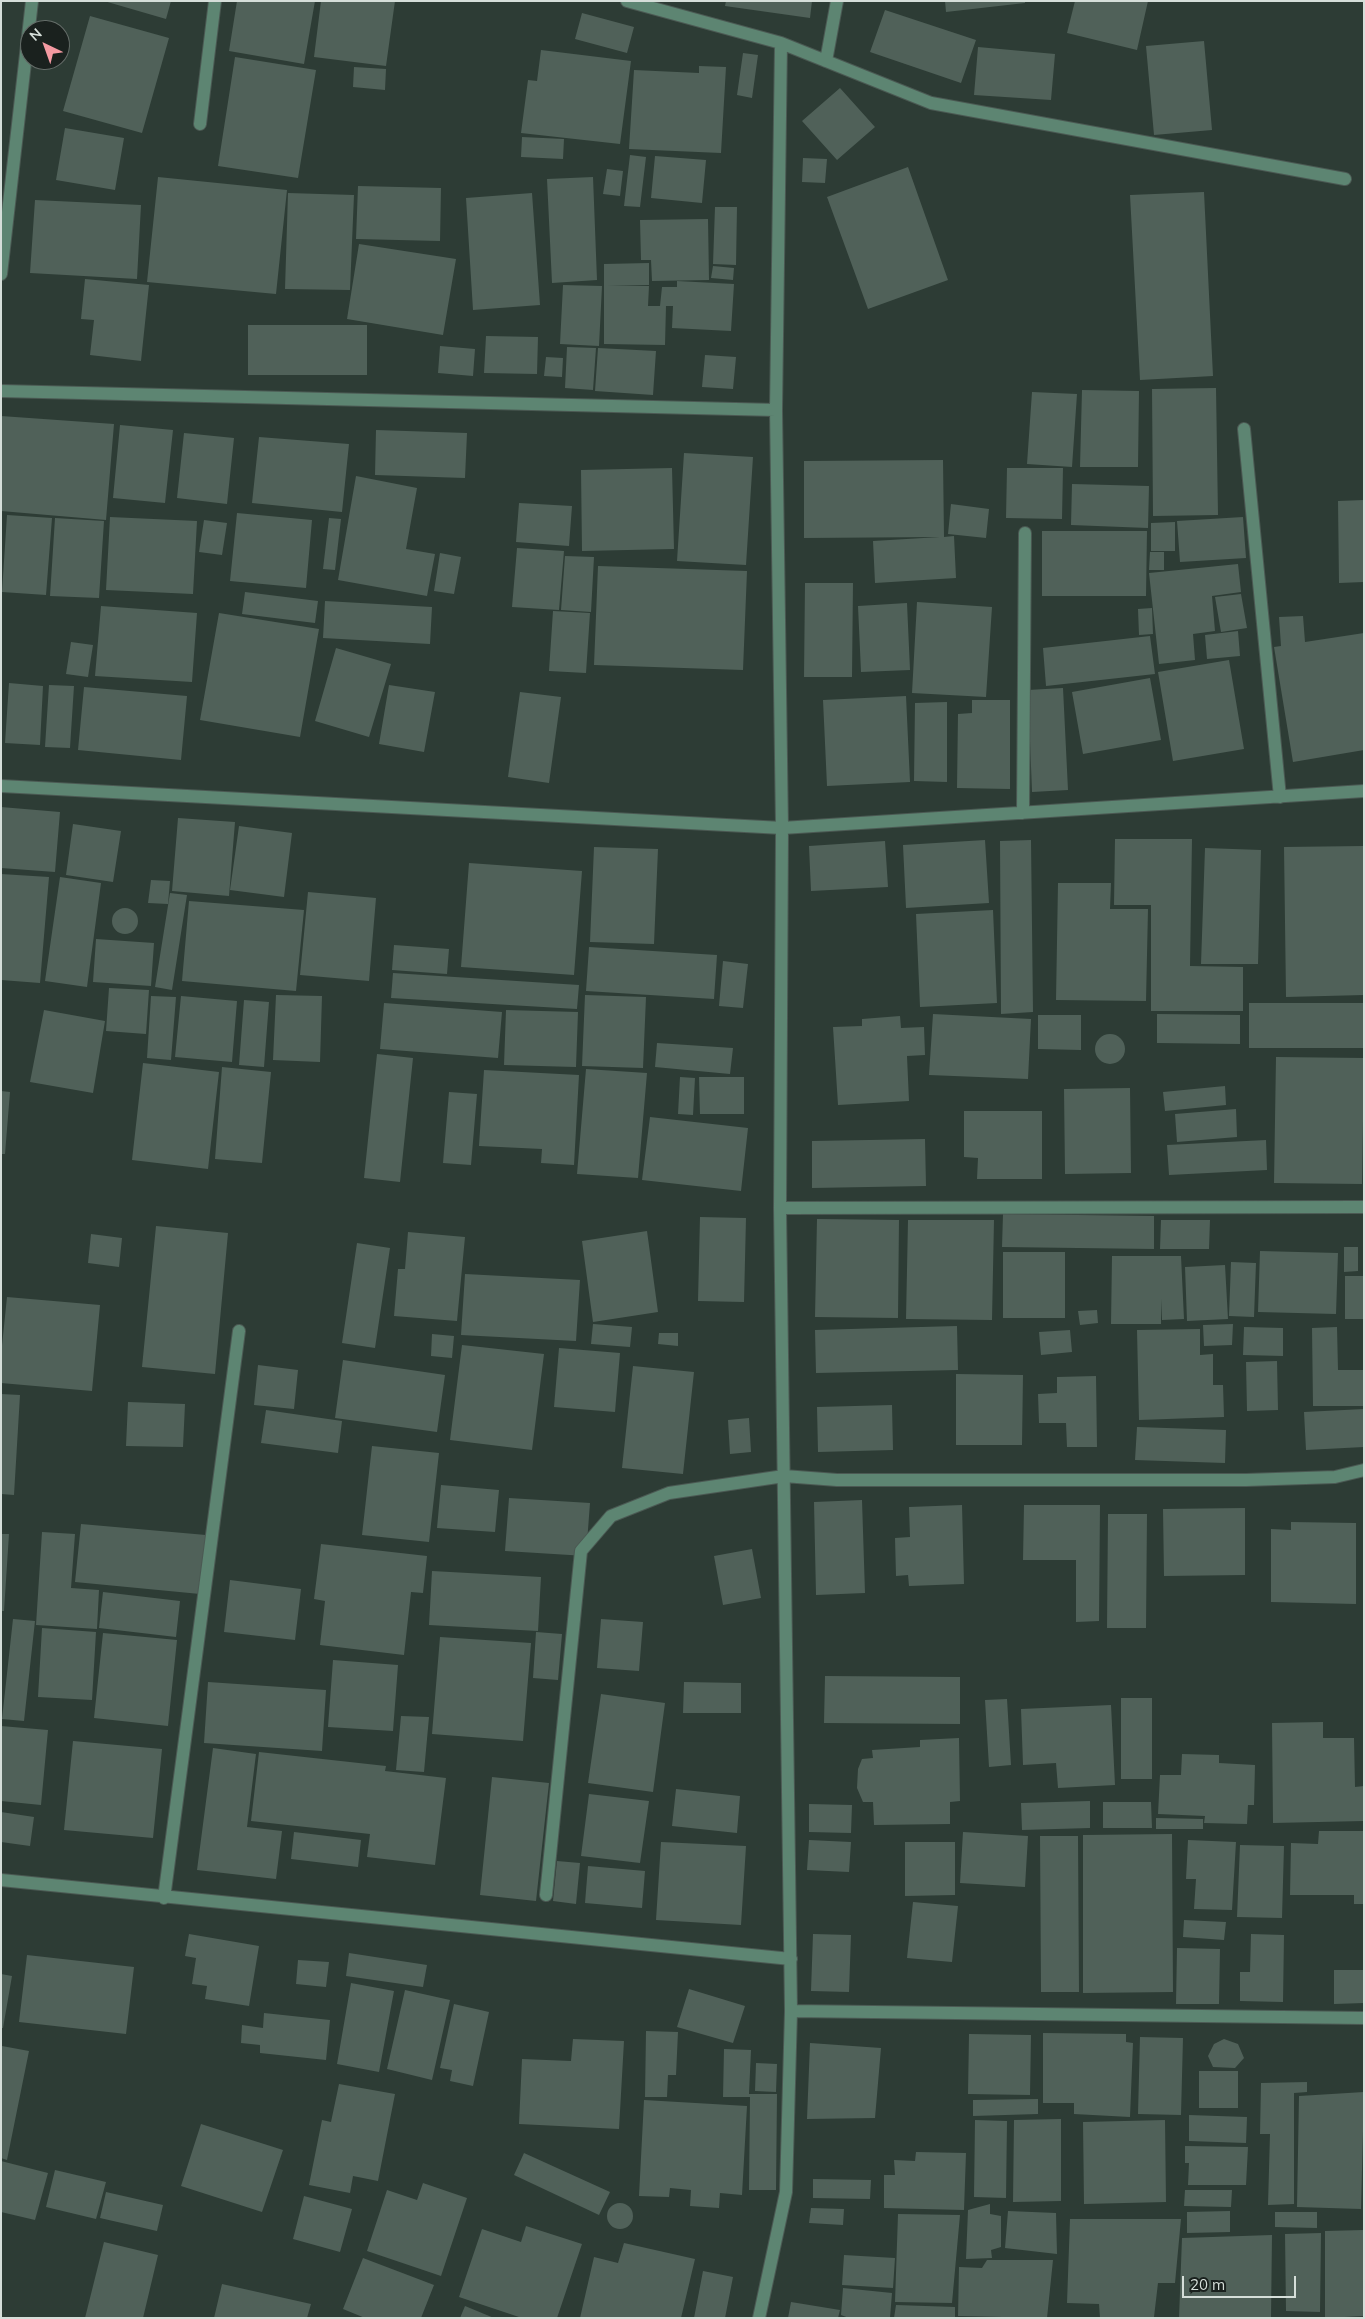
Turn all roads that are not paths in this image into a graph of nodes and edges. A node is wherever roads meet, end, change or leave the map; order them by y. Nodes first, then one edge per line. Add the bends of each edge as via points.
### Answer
1 (32, 1) edge
2 (215, 1) edge
3 (627, 1) edge
4 (837, 1) edge
5 (781, 42) junction
6 (826, 60) junction
7 (200, 124) dead end
8 (1345, 179) dead end
9 (1, 274) edge
10 (1, 391) edge
11 (776, 410) junction
12 (1244, 429) dead end
13 (1025, 533) dead end
14 (1, 786) edge
15 (1364, 791) edge
16 (1280, 797) junction
17 (1024, 813) junction
18 (782, 828) junction
19 (1364, 1207) edge
20 (780, 1208) junction
21 (239, 1331) dead end
22 (1364, 1470) edge
23 (784, 1476) junction
24 (1, 1880) edge
25 (546, 1895) dead end
26 (164, 1898) junction
27 (791, 1960) junction
28 (791, 2011) junction
29 (1364, 2018) edge
30 (759, 2318) edge

1 - 9 street
2 - 7 street
3 - 5 street
4 - 6 street
5 - 6 street
5 - 11 street
6 - 8 street via 932,103
10 - 11 street
11 - 18 street
12 - 16 street
13 - 17 street
14 - 18 street
15 - 16 street
16 - 17 street
17 - 18 street
18 - 20 street
19 - 20 street
20 - 23 street
21 - 26 street
22 - 23 street via 1335,1477 1246,1480 837,1480
23 - 25 street via 669,1493 611,1516 581,1551
23 - 27 street
24 - 26 street
26 - 27 street
27 - 28 street
28 - 29 street
28 - 30 street via 786,2192

